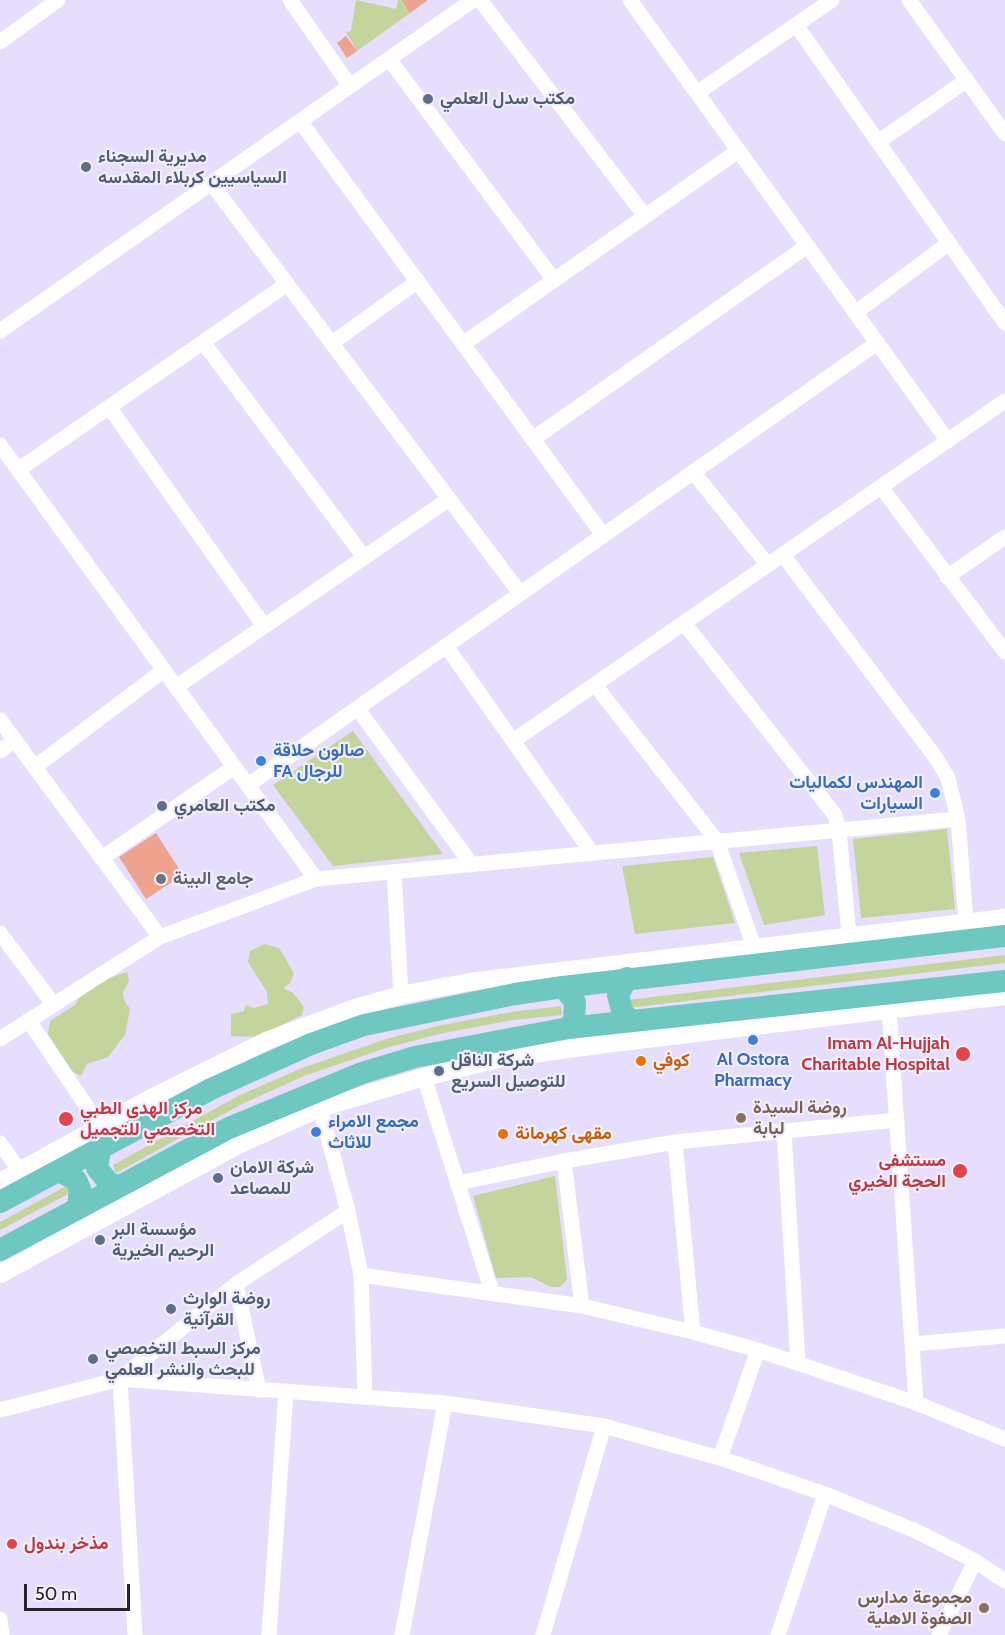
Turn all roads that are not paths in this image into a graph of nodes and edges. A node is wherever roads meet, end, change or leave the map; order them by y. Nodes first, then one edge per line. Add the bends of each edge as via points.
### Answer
1 (58, 0) edge
2 (290, 0) edge
3 (473, 0) edge
4 (480, 0) edge
5 (831, 0) edge
6 (909, 0) edge
7 (632, 1) edge
8 (796, 25) junction
9 (0, 42) edge
10 (389, 59) junction
11 (967, 80) junction
12 (350, 86) junction
13 (697, 93) junction
14 (300, 121) junction
15 (1005, 134) edge
16 (878, 142) junction
17 (738, 150) junction
18 (212, 183) junction
19 (645, 216) junction
20 (949, 243) junction
21 (807, 246) junction
22 (554, 280) junction
23 (418, 281) junction
24 (287, 284) junction
25 (855, 313) junction
26 (1005, 323) edge
27 (0, 331) edge
28 (202, 342) junction
29 (332, 343) junction
30 (877, 343) junction
31 (463, 344) junction
32 (1005, 401) edge
33 (109, 407) junction
34 (533, 439) junction
35 (948, 441) junction
36 (0, 445) edge
37 (18, 470) junction
38 (693, 472) junction
39 (881, 487) junction
40 (449, 499) junction
41 (603, 535) junction
42 (1005, 537) edge
43 (783, 555) junction
44 (364, 557) junction
45 (768, 565) junction
46 (947, 577) junction
47 (520, 593) junction
48 (684, 623) junction
49 (264, 626) junction
50 (446, 646) junction
51 (1005, 652) edge
52 (164, 670) junction
53 (595, 685) junction
54 (176, 687) junction
55 (357, 708) junction
56 (0, 720) edge
57 (15, 740) junction
58 (513, 741) junction
59 (0, 751) edge
60 (35, 767) junction
61 (234, 767) junction
62 (248, 785) junction
63 (958, 819) junction
64 (839, 830) junction
65 (717, 842) junction
66 (592, 853) junction
67 (102, 858) junction
68 (472, 865) junction
69 (394, 872) junction
70 (316, 879) junction
71 (1005, 918) edge
72 (966, 922) junction
73 (0, 933) edge
74 (849, 935) junction
75 (1005, 936) edge
76 (160, 937) junction
77 (757, 955) junction
78 (627, 978) junction
79 (1005, 981) edge
80 (563, 987) junction
81 (401, 995) junction
82 (1005, 996) edge
83 (54, 1005) junction
84 (889, 1009) junction
85 (767, 1016) junction
86 (631, 1020) junction
87 (28, 1021) junction
88 (568, 1028) junction
89 (0, 1039) edge
90 (424, 1077) junction
91 (207, 1080) junction
92 (320, 1108) junction
93 (897, 1120) junction
94 (100, 1126) junction
95 (784, 1130) junction
96 (233, 1137) junction
97 (675, 1142) junction
98 (0, 1143) edge
99 (100, 1149) junction
100 (564, 1161) junction
101 (20, 1171) junction
102 (59, 1171) junction
103 (0, 1182) edge
104 (458, 1183) junction
105 (118, 1186) junction
106 (0, 1202) edge
107 (78, 1208) junction
108 (348, 1211) junction
109 (0, 1250) edge
110 (0, 1274) edge
111 (361, 1275) junction
112 (236, 1284) junction
113 (492, 1292) junction
114 (582, 1306) junction
115 (693, 1332) junction
116 (1005, 1336) edge
117 (912, 1344) junction
118 (758, 1350) junction
119 (798, 1364) junction
120 (120, 1379) junction
121 (259, 1389) junction
122 (286, 1391) junction
123 (365, 1397) junction
124 (445, 1403) junction
125 (916, 1403) junction
126 (0, 1410) edge
127 (604, 1426) junction
128 (1005, 1439) edge
129 (720, 1458) junction
130 (825, 1494) junction
131 (975, 1561) junction
132 (1005, 1581) edge
133 (0, 1619) edge
134 (2, 1635) edge
135 (135, 1635) edge
136 (269, 1635) edge
137 (402, 1635) edge
138 (543, 1635) edge
139 (778, 1635) edge
140 (939, 1635) edge

1 - 9 street
2 - 12 street
3 - 10 street
4 - 19 street
5 - 8 street
6 - 11 street
7 - 13 street
8 - 13 street
8 - 16 street
10 - 12 street
10 - 22 street
11 - 15 street
11 - 16 street
12 - 14 street
13 - 17 street
14 - 18 street
14 - 23 street
16 - 20 street
17 - 19 street
17 - 21 street
18 - 24 street
18 - 27 street
19 - 22 street
20 - 25 street
20 - 26 street
21 - 25 street
21 - 34 street
22 - 31 street
23 - 29 street
23 - 31 street
24 - 28 street
24 - 29 street
25 - 30 street
28 - 33 street
28 - 44 street
29 - 40 street
30 - 35 street
30 - 38 street
31 - 34 street
32 - 35 street
33 - 37 street
33 - 49 street
34 - 41 street
35 - 39 street
36 - 37 street
37 - 52 street
38 - 41 street
38 - 45 street
39 - 43 street
39 - 46 street
40 - 44 street
40 - 47 street
41 - 47 street
42 - 46 street
43 - 45 street
43 - 63 street via 943,768 953,789
44 - 49 street
45 - 48 street
46 - 51 street
47 - 50 street
48 - 53 street
48 - 64 street via 831,808
49 - 54 street
50 - 55 street
50 - 58 street
52 - 54 street
52 - 60 street
53 - 58 street
53 - 65 street
54 - 61 street
55 - 62 street
55 - 68 street
56 - 57 street
57 - 59 street
57 - 60 street
58 - 66 street
60 - 67 street
61 - 62 street
61 - 67 street
62 - 70 street
63 - 64 street
63 - 72 street
64 - 65 street
64 - 74 street
65 - 66 street
65 - 77 street
66 - 68 street
67 - 76 street
68 - 69 street
69 - 70 street
69 - 81 street
70 - 76 street
71 - 72 street
72 - 74 street
73 - 83 street
74 - 77 street
75 - 77 main road
76 - 83 street
77 - 78 main road
77 - 81 street via 469,982
78 - 80 main road
78 - 86 main road via 618,995 619,1005
79 - 85 main road
80 - 88 main road via 575,1002 574,1021
80 - 91 main road via 364,1025
81 - 91 street via 266,1041
82 - 84 street
83 - 87 street
84 - 85 street
84 - 93 street
85 - 86 main road
85 - 90 street via 503,1058
86 - 88 main road
87 - 89 street
87 - 94 street
88 - 96 main road via 415,1057 362,1073
90 - 92 street
90 - 104 street
91 - 94 street
91 - 99 main road
92 - 96 street
92 - 108 street
93 - 95 street
93 - 117 street
94 - 101 street
95 - 97 street
95 - 119 street
96 - 105 main road
96 - 110 street
97 - 100 street
97 - 115 street
98 - 101 street
99 - 102 main road
99 - 105 main road via 97,1168 109,1184
100 - 104 street
100 - 114 street
101 - 103 street
102 - 106 main road
102 - 107 main road via 76,1180 80,1189
104 - 113 street
105 - 107 main road
107 - 109 main road
108 - 111 street
108 - 112 street
111 - 113 street
111 - 123 street
112 - 120 street
112 - 121 street
113 - 114 street
114 - 115 street
115 - 118 street
116 - 117 street
117 - 125 street
118 - 119 street
118 - 129 street
119 - 125 street
120 - 121 street
120 - 126 street
120 - 135 street
121 - 122 street
122 - 123 street
122 - 136 street
123 - 124 street
124 - 127 street
124 - 137 street
125 - 128 street
127 - 129 street
127 - 138 street
129 - 130 street
130 - 131 street via 916,1531
130 - 139 street
131 - 132 street
131 - 140 street
133 - 134 street

